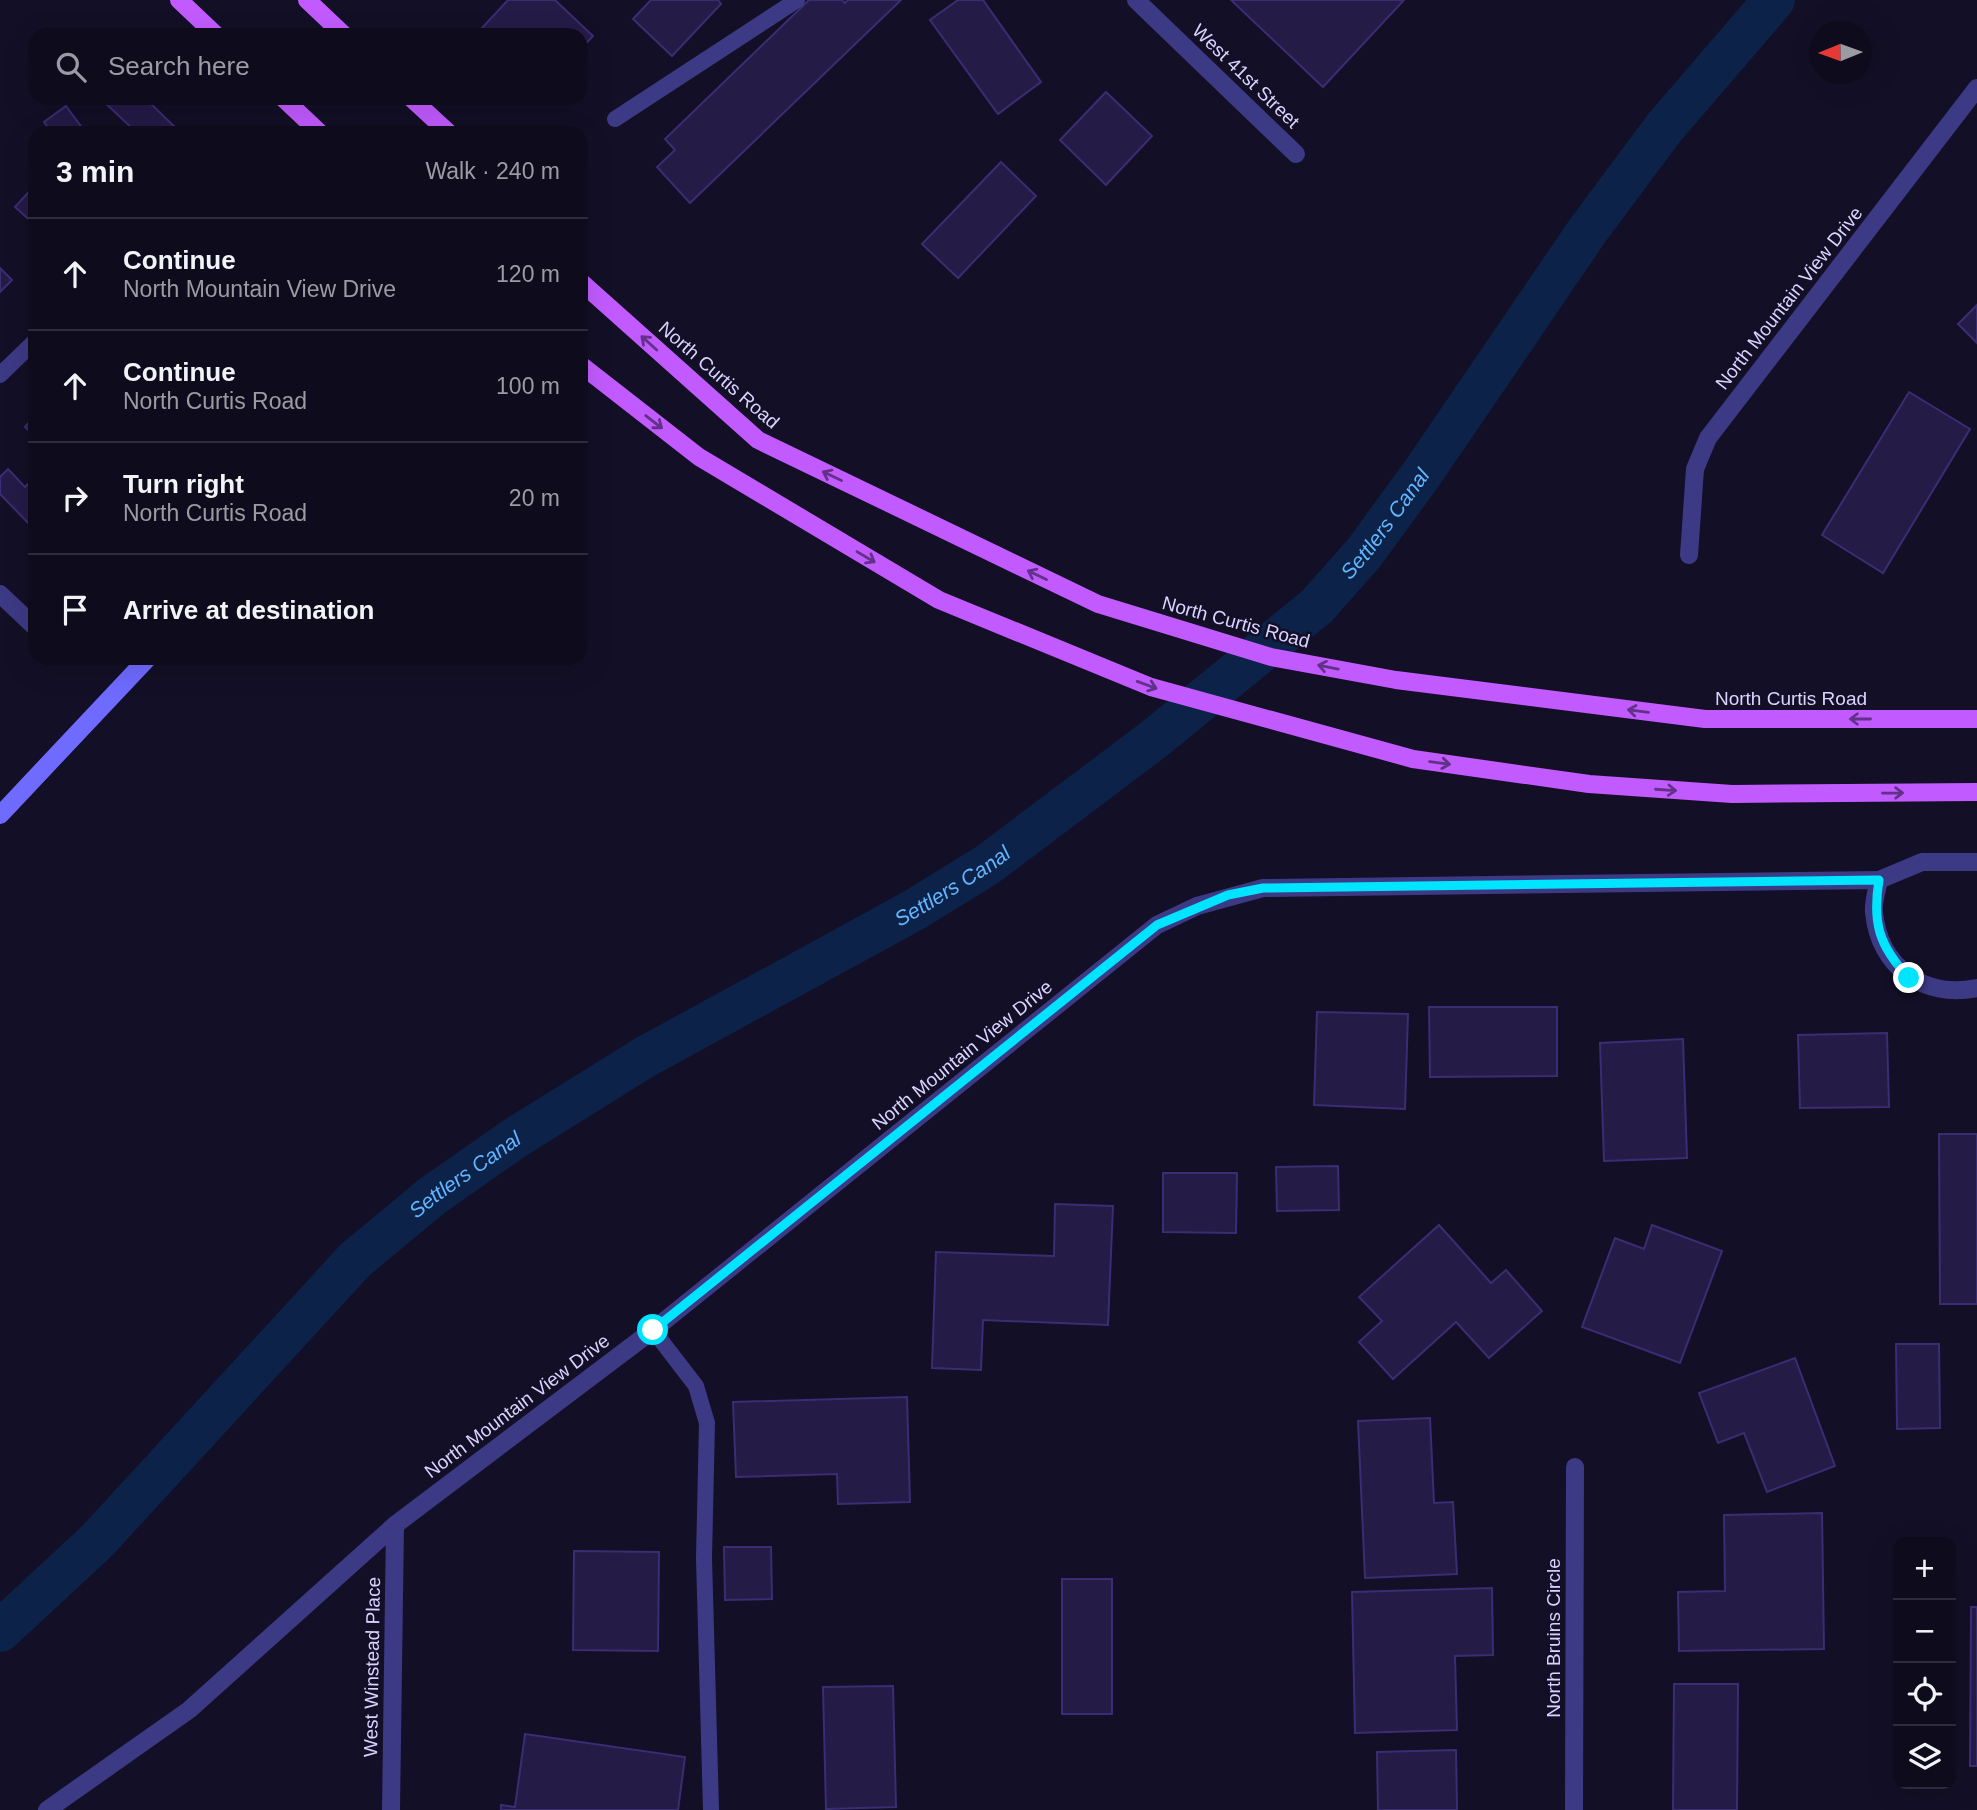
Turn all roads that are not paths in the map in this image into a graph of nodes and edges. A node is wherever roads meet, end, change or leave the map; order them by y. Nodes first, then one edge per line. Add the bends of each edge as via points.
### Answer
1 (179, 0) edge
2 (307, 0) edge
3 (797, 0) edge
4 (1136, 0) edge
5 (209, 28) edge
6 (337, 28) edge
7 (1977, 88) edge
8 (290, 105) edge
9 (419, 105) edge
10 (615, 119) dead end
11 (313, 126) edge
12 (441, 126) edge
13 (1296, 154) dead end
14 (588, 288) edge
15 (28, 348) edge
16 (588, 370) edge
17 (0, 375) edge
18 (1689, 555) dead end
19 (0, 594) edge
20 (28, 620) edge
21 (141, 665) edge
22 (1977, 719) edge
23 (1977, 792) edge
24 (0, 815) edge
25 (1977, 862) edge
26 (1879, 880) junction
27 (1977, 988) edge
28 (653, 1330) junction
29 (1575, 1467) dead end
30 (395, 1525) junction
31 (47, 1810) edge
32 (391, 1810) edge
33 (711, 1810) edge
34 (1574, 1810) edge

1 - 5 main road
2 - 6 main road
3 - 10 lane
4 - 13 street, West 41st Street
7 - 18 street, North Mountain View Drive via 1708,438 1695,469
8 - 11 main road
9 - 12 main road
22 -> 14 main road, North Curtis Road via 1705,719 1395,680 1272,657 1098,604 758,440
15 - 17 lane
16 -> 23 main road via 699,457 939,600 1151,687 1413,759 1589,784 1732,794
19 - 20 street
21 - 24 main road
25 - 26 street via 1922,862
26 - 27 street via 1874,912 1887,955 1909,978 1928,987
26 - 28 street, North Mountain View Drive via 1263,888 1218,899 1157,925
28 - 30 street, North Mountain View Drive
28 - 33 lane via 696,1386 707,1423 704,1558
29 - 34 street, North Bruins Circle
30 - 31 street, North Mountain View Drive via 189,1710
30 - 32 street, West Winstead Place

